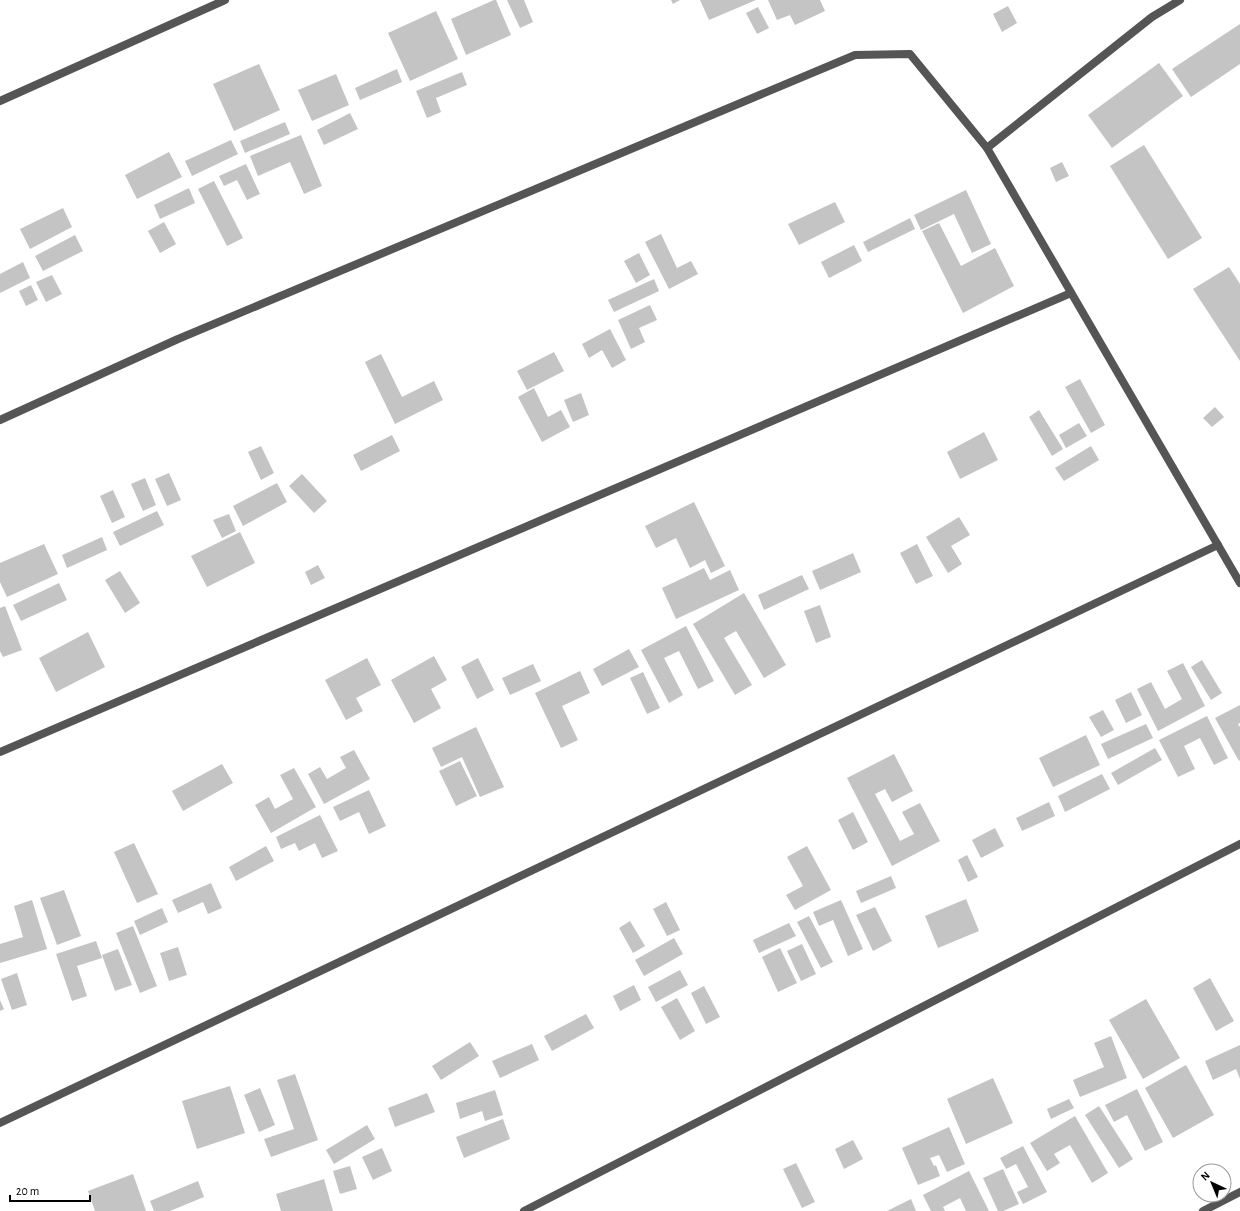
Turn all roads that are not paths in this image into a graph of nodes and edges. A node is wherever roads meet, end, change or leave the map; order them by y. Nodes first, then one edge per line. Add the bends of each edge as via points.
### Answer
1 (225, 0) edge
2 (1180, 0) edge
3 (0, 101) edge
4 (987, 148) junction
5 (1071, 293) junction
6 (0, 420) edge
7 (1218, 545) junction
8 (1240, 584) edge
9 (0, 752) edge
10 (1240, 844) edge
11 (0, 1123) edge
12 (1240, 1192) edge
13 (524, 1211) edge
14 (1203, 1211) edge

1 - 3 street
2 - 4 street via 1152,17
4 - 5 street
4 - 6 street via 910,54 855,55 178,339
5 - 7 street
5 - 9 street
7 - 8 street
7 - 11 street
10 - 13 street
12 - 14 street

